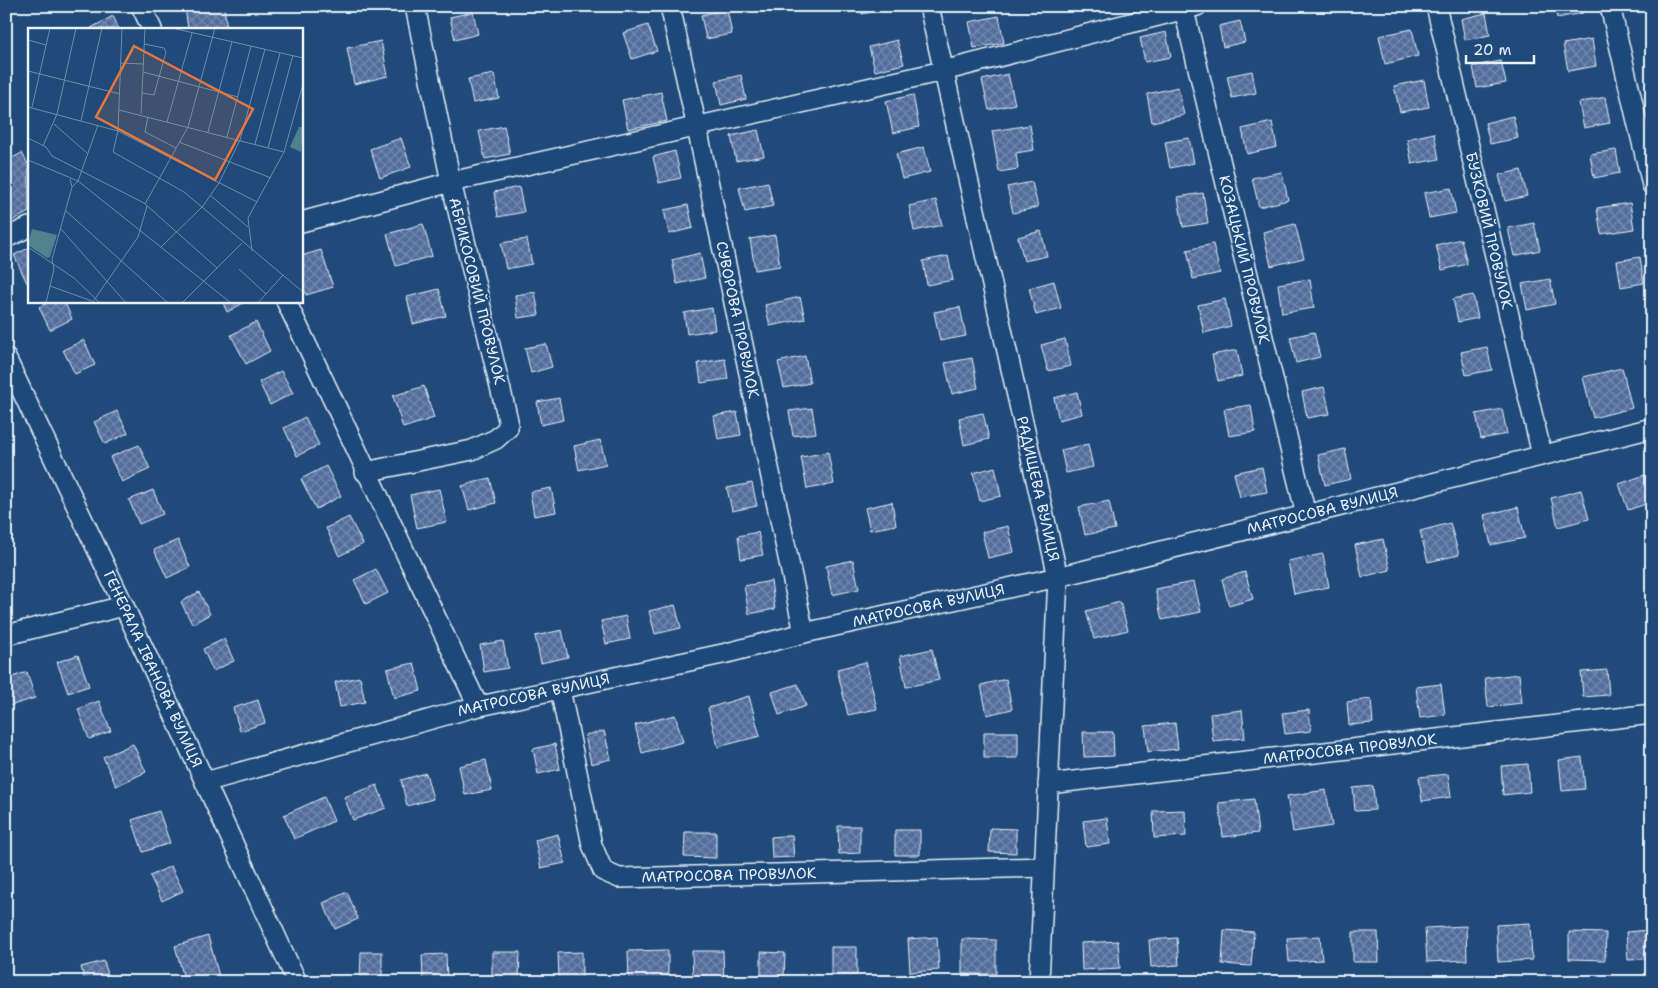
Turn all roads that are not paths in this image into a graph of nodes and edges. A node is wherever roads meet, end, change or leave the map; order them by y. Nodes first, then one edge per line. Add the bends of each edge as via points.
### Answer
1 (141, 6) edge
2 (415, 6) edge
3 (670, 6) edge
4 (929, 6) edge
5 (1436, 6) edge
6 (1610, 6) edge
7 (1188, 7) edge
8 (152, 28) edge
9 (943, 70) junction
10 (698, 128) junction
11 (451, 182) junction
12 (1652, 184) edge
13 (302, 222) edge
14 (28, 227) edge
15 (6, 238) edge
16 (286, 302) edge
17 (6, 358) edge
18 (1652, 428) edge
19 (1542, 455) junction
20 (365, 472) junction
21 (1306, 515) junction
22 (1058, 577) junction
23 (124, 606) junction
24 (804, 633) junction
25 (6, 635) edge
26 (560, 689) junction
27 (478, 706) junction
28 (1652, 714) edge
29 (205, 782) junction
30 (1048, 784) junction
31 (1044, 867) junction
32 (297, 982) edge
33 (1039, 982) edge

1 - 8 street
2 - 11 street, АБРИКОСОВИЙ ПРОВУЛОК
3 - 10 street, СУВОРОВА ПРОВУЛОК
4 - 9 street, РАДИЩЕВА ВУЛИЦЯ
5 - 19 street, БУЗКОВИЙ ПРОВУЛОК
6 - 12 street
7 - 9 street
7 - 21 street, КОЗАЦЬКИЙ ПРОВУЛОК
9 - 10 street
9 - 22 street, РАДИЩЕВА ВУЛИЦЯ
10 - 11 street
10 - 24 street, СУВОРОВА ПРОВУЛОК
11 - 13 street
11 - 20 street, АБРИКОСОВИЙ ПРОВУЛОК via 508,428 496,439 472,450
14 - 15 street
16 - 20 street
17 - 23 street, ГЕНЕРАЛА ІВАНОВА ВУЛИЦЯ
18 - 19 street, МАТРОСОВА ВУЛИЦЯ
19 - 21 street, МАТРОСОВА ВУЛИЦЯ
20 - 27 street
21 - 22 street, МАТРОСОВА ВУЛИЦЯ
22 - 24 street, МАТРОСОВА ВУЛИЦЯ
22 - 30 street, РАДИЩЕВА ВУЛИЦЯ
23 - 25 street
23 - 29 street, ГЕНЕРАЛА ІВАНОВА ВУЛИЦЯ
24 - 26 street, МАТРОСОВА ВУЛИЦЯ
26 - 27 street, МАТРОСОВА ВУЛИЦЯ
26 - 31 street, МАТРОСОВА ПРОВУЛОК via 592,844 603,871 619,878
27 - 29 street, МАТРОСОВА ВУЛИЦЯ
28 - 30 street, МАТРОСОВА ПРОВУЛОК
29 - 32 street, ГЕНЕРАЛА ІВАНОВА ВУЛИЦЯ
30 - 31 street, РАДИЩЕВА ВУЛИЦЯ
31 - 33 street, РАДИЩЕВА ВУЛИЦЯ

